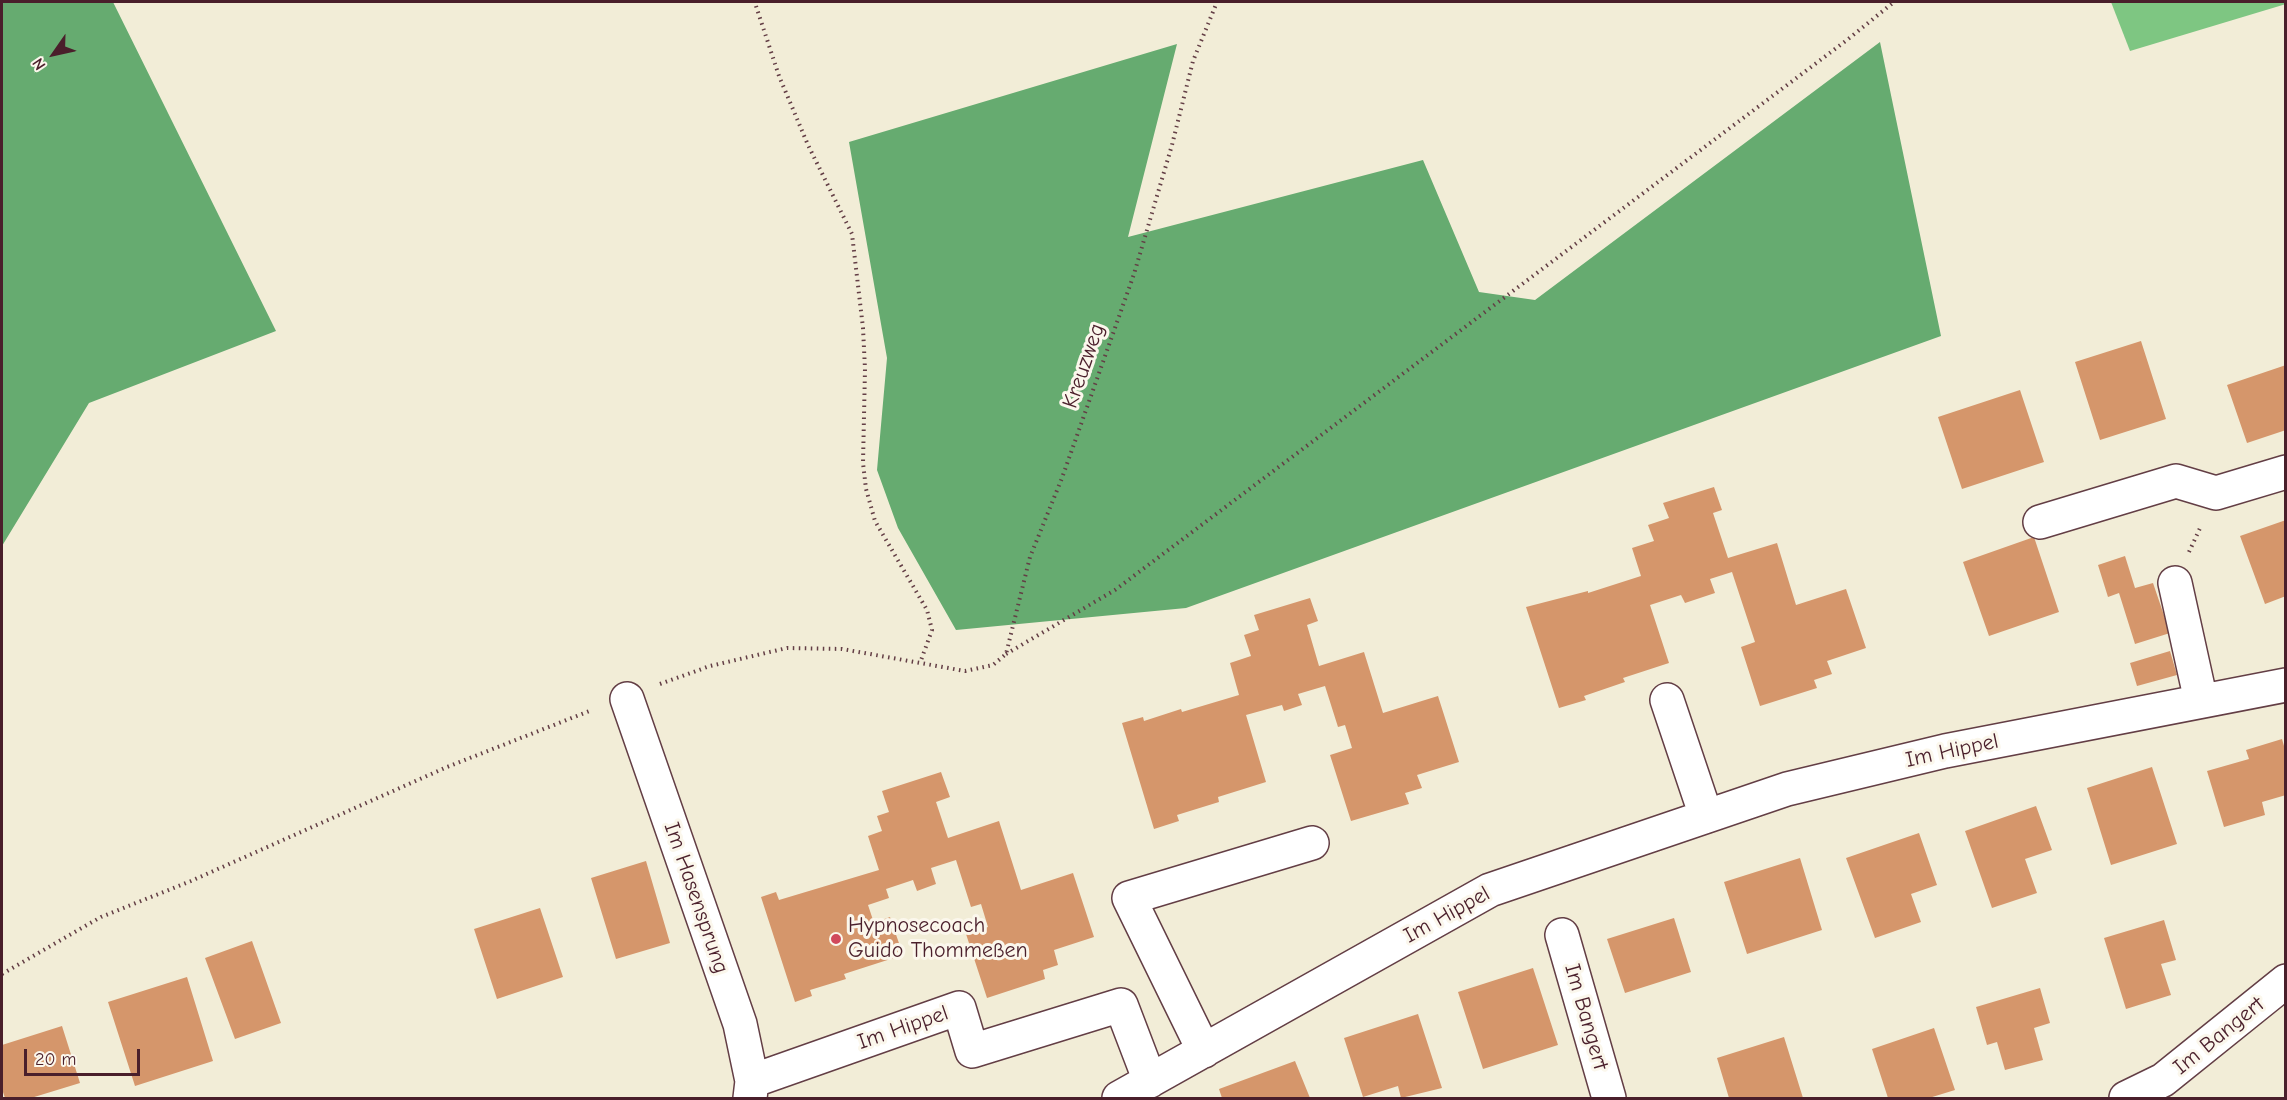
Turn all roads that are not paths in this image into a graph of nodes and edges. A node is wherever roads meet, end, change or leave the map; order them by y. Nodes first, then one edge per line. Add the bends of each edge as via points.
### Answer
1 (2286, 472) edge
2 (2040, 522) dead end
3 (2175, 583) road end
4 (2286, 685) edge
5 (627, 699) road end
6 (1667, 700) dead end
7 (2201, 701) junction
8 (1706, 816) junction
9 (1312, 843) dead end
10 (1562, 935) dead end
11 (2283, 985) edge
12 (1204, 1051) junction
13 (1150, 1081) junction
14 (751, 1090) edge
15 (1119, 1098) edge
16 (1610, 1098) edge
17 (2126, 1098) edge

1 - 2 street via 2216,494 2176,481
3 - 7 street
4 - 7 street, Im Hippel
5 - 14 street, Im Hasensprung via 740,1024
6 - 8 street
7 - 8 street, Im Hippel via 1945,751 1787,789
8 - 12 street, Im Hippel via 1490,890
9 - 12 street via 1129,898
10 - 16 street, Im Bangert
11 - 17 street, Im Bangert via 2163,1080
12 - 13 street, Im Hippel
13 - 14 street, Im Hippel via 1120,1005 972,1051 959,1008
13 - 15 street, Im Hippel

